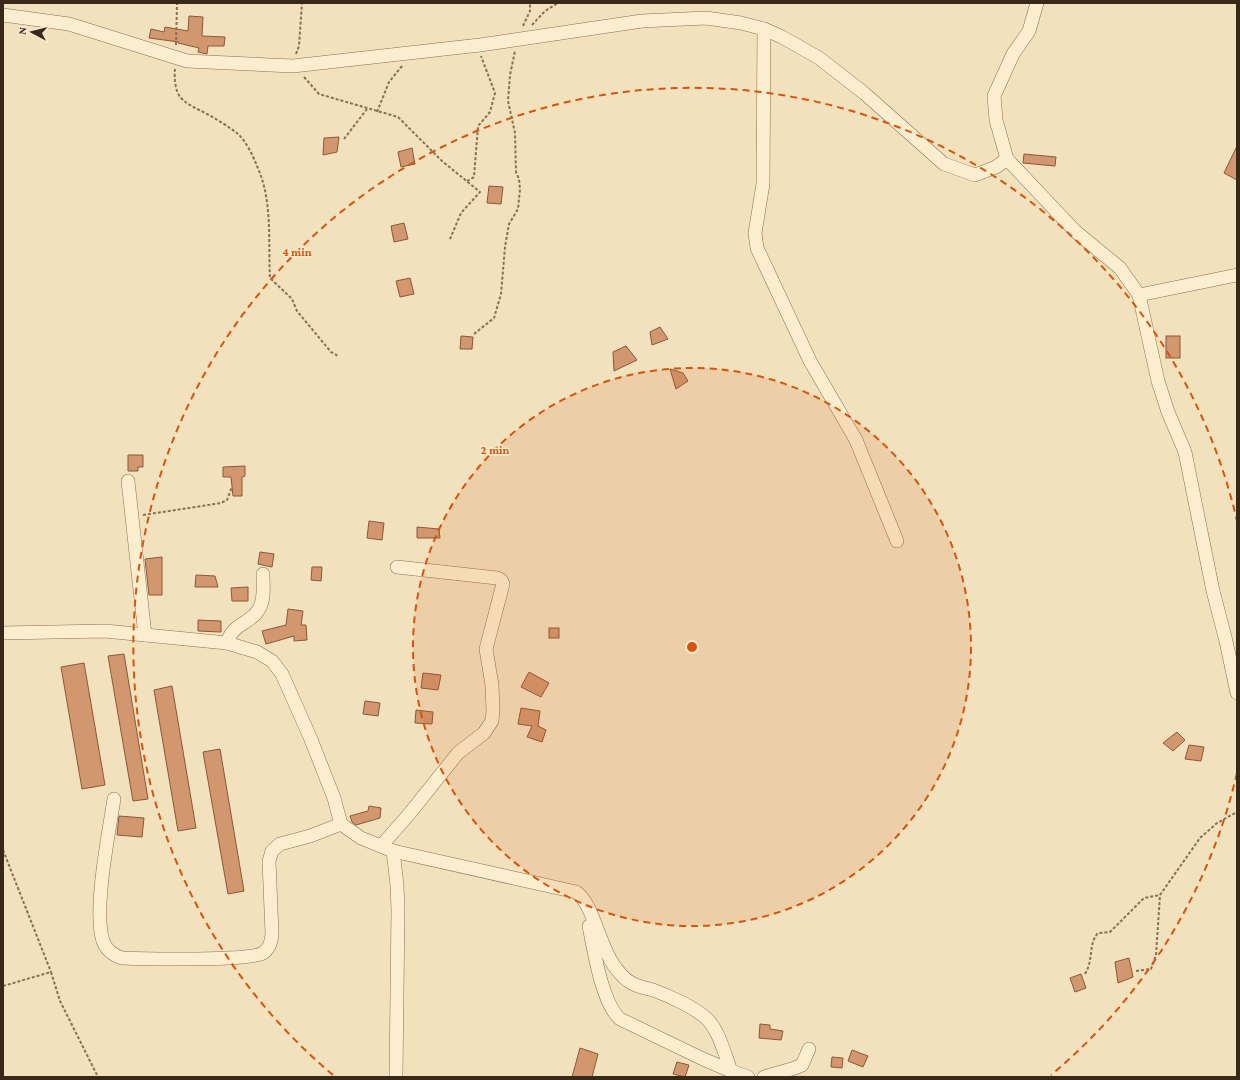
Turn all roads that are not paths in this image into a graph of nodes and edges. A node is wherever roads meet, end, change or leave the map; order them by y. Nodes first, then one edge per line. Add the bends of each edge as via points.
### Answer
1 (1037, 3) edge
2 (3, 15) edge
3 (764, 29) junction
4 (1007, 159) junction
5 (1237, 275) edge
6 (1139, 295) junction
7 (128, 481) dead end
8 (897, 541) dead end
9 (397, 567) dead end
10 (263, 574) dead end
11 (3, 633) edge
12 (145, 635) junction
13 (227, 643) junction
14 (1237, 693) edge
15 (114, 799) dead end
16 (342, 824) junction
17 (387, 848) junction
18 (586, 902) junction
19 (809, 1049) dead end
20 (722, 1072) edge
21 (396, 1077) edge
22 (748, 1077) edge
23 (764, 1077) edge

1 - 4 street via 1029,31 1013,54 994,96 996,120
2 - 3 street via 69,24 176,58 293,66 477,46 642,21 699,18 741,22
3 - 4 street via 782,36 819,58 944,164 975,175 996,167
3 - 8 street via 763,184 755,233 757,248 810,361 856,440
4 - 6 street via 1075,230 1120,268
5 - 6 street
6 - 14 street via 1158,381 1185,452
7 - 12 street
9 - 17 street via 496,578 503,584 486,649 493,699 492,721 484,733 458,753 410,813
10 - 13 street via 263,598 260,609 232,631
11 - 12 street via 69,631
12 - 13 street
13 - 16 street via 257,652 272,661 282,674 310,737
15 - 16 street via 102,891 100,928 108,951 122,958 228,958 256,956 262,953 270,944 272,934 269,861 272,851 280,844
16 - 17 street via 361,838
17 - 18 street via 569,889
17 - 21 street via 397,885 398,910
18 - 20 street via 614,965 628,982 694,1009 709,1021
18 - 20 street via 594,955 608,1003 614,1014
19 - 23 street via 802,1065
20 - 22 street

